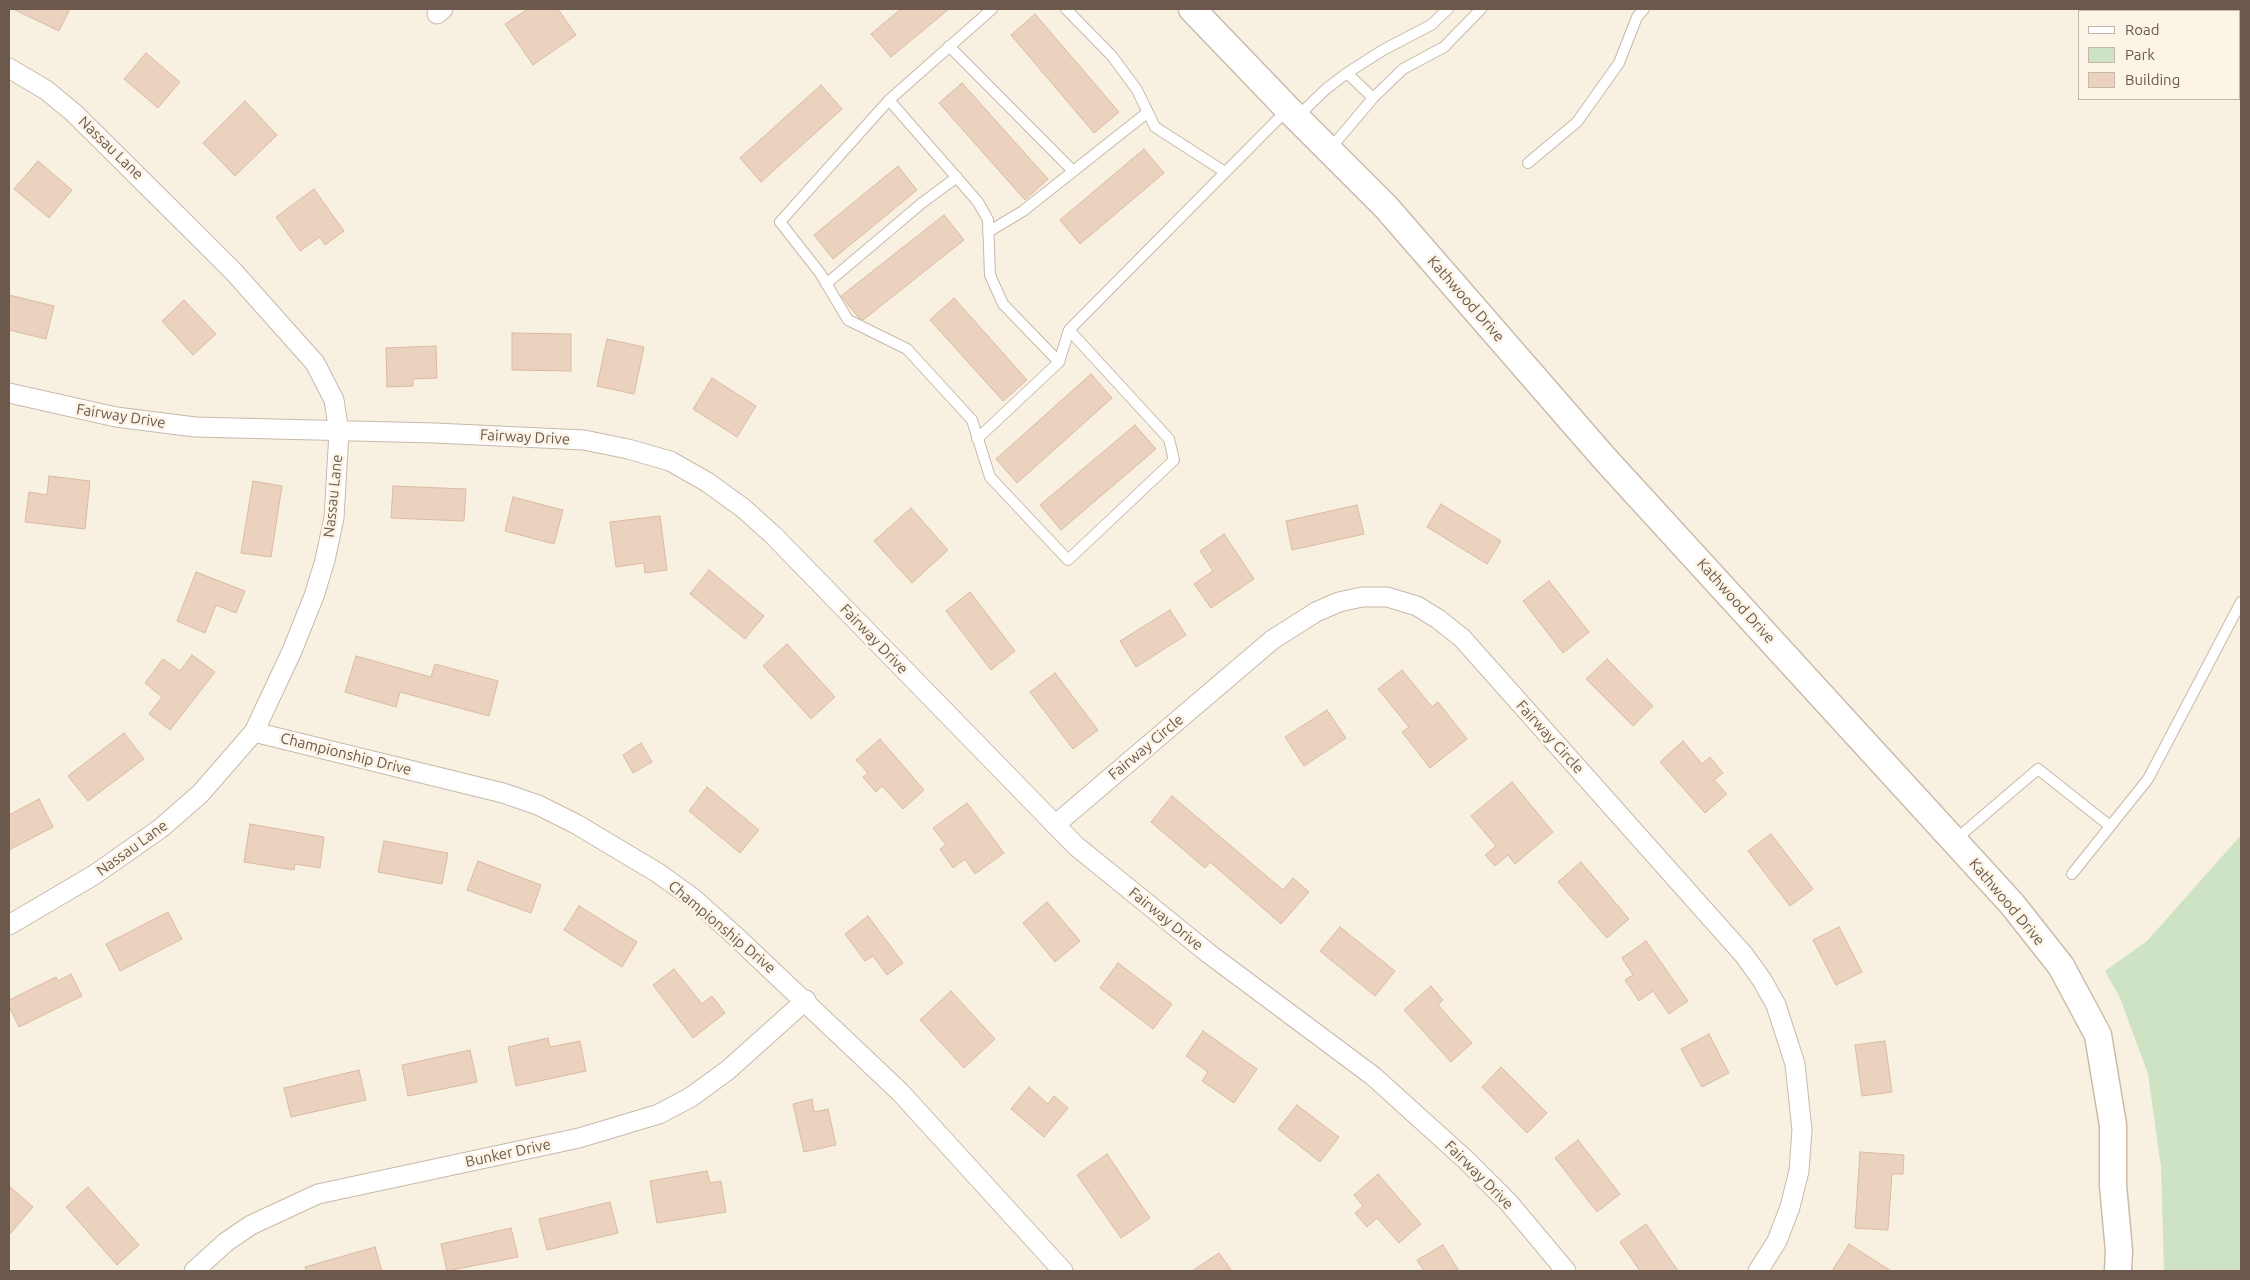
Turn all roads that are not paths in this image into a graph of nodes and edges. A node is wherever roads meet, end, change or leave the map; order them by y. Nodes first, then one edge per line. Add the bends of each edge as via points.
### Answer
1 (992, 9) edge
2 (1066, 9) edge
3 (1192, 9) edge
4 (1448, 9) edge
5 (1481, 9) edge
6 (1644, 9) edge
7 (950, 46) junction
8 (9, 68) edge
9 (1347, 73) junction
10 (1373, 98) junction
11 (889, 100) junction
12 (1148, 112) junction
13 (1292, 113) junction
14 (1329, 150) junction
15 (1528, 163) dead end
16 (1072, 170) junction
17 (1225, 172) junction
18 (957, 177) junction
19 (988, 232) junction
20 (826, 284) junction
21 (1069, 330) junction
22 (1059, 362) junction
23 (9, 393) edge
24 (339, 432) junction
25 (977, 439) junction
26 (2241, 602) edge
27 (254, 732) junction
28 (1055, 826) junction
29 (2110, 826) junction
30 (1954, 841) junction
31 (2072, 874) dead end
32 (9, 925) edge
33 (806, 1000) junction
34 (194, 1271) edge
35 (1063, 1271) edge
36 (1566, 1271) edge
37 (1758, 1271) edge
38 (2118, 1271) edge

1 - 7 lane
2 - 12 lane via 1112,56 1137,90
3 - 13 street, Kathwood Drive
4 - 9 lane via 1431,25
5 - 10 lane via 1444,47 1403,70
6 - 15 lane via 1637,17 1619,63 1577,122
7 - 11 lane
7 - 16 lane
8 - 24 street, Nassau Lane via 46,90 74,113 246,286 315,363 334,400
9 - 10 lane
9 - 13 lane
10 - 14 lane
11 - 18 lane
11 - 20 lane via 780,222
12 - 16 lane
12 - 17 lane via 1155,127
13 - 14 street, Kathwood Drive
13 - 17 lane
14 - 30 street, Kathwood Drive via 1386,206 1605,459
16 - 19 lane via 1023,211
17 - 21 lane
18 - 19 lane via 978,202 988,220
18 - 20 lane
19 - 22 lane via 990,275 1003,304
20 - 25 lane via 848,320 906,349 972,420
21 - 22 lane
21 - 25 lane via 1169,439 1174,460 1068,560 990,477
22 - 25 lane
23 - 24 street, Fairway Drive via 149,423
24 - 27 street, Nassau Lane via 334,518 325,560 292,651
24 - 28 street, Fairway Drive via 584,440 628,449 678,465 736,502 773,535
26 - 29 lane via 2148,779
27 - 32 street, Nassau Lane via 200,794 162,828 94,875
27 - 33 street, Championship Drive via 503,793 538,805 658,873 694,899
28 - 36 street, Fairway Drive via 1208,953 1373,1076 1418,1115 1509,1203
28 - 37 street, Fairway Circle via 1272,640 1316,612 1362,597 1387,597 1417,606 1438,618 1462,638 1744,955 1776,1006 1795,1064 1802,1130 1799,1171 1790,1207 1777,1241
29 - 30 lane via 2038,769
29 - 31 lane
30 - 38 street, Kathwood Drive via 2012,904 2061,966 2098,1035 2113,1125
33 - 34 street, Bunker Drive via 728,1070 691,1097 659,1114 579,1138 318,1194 251,1225
33 - 35 street, Championship Drive via 900,1092

